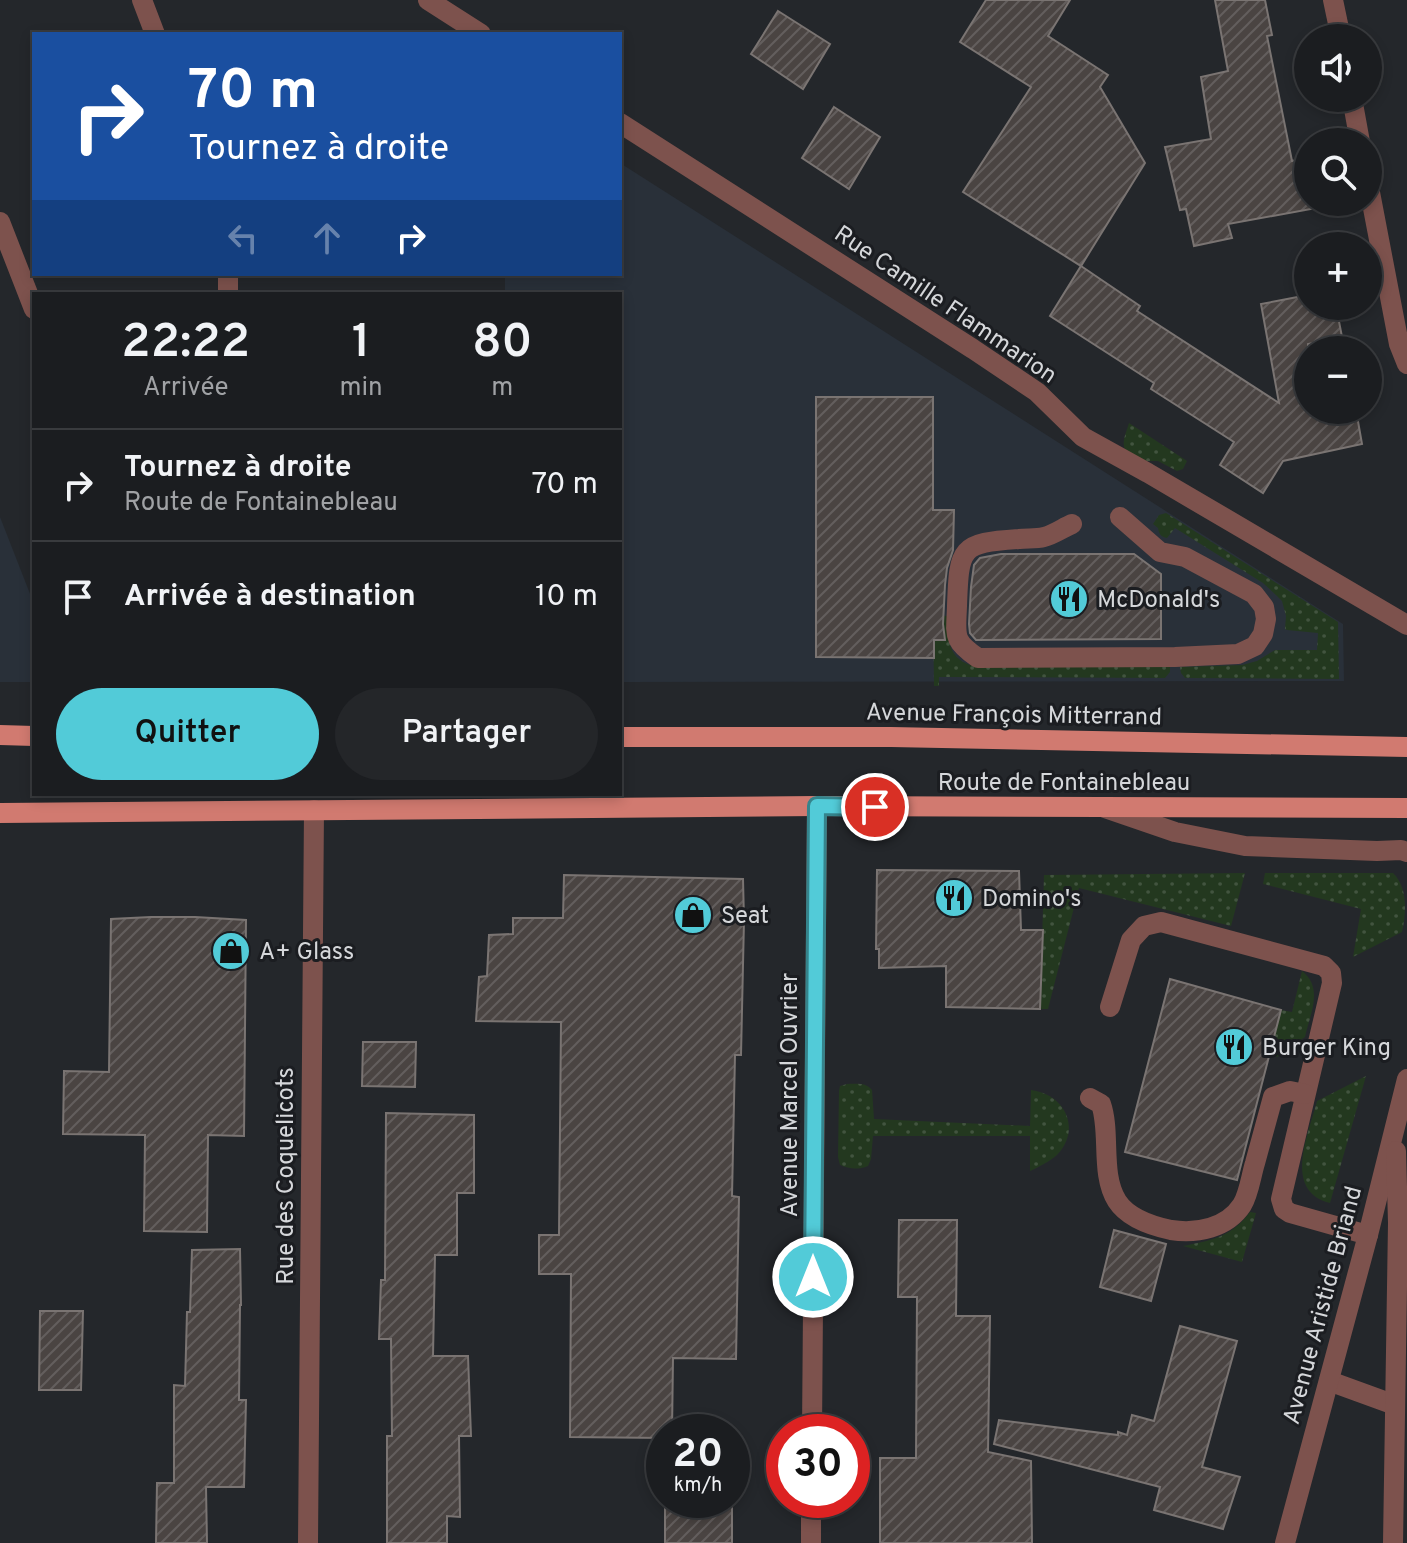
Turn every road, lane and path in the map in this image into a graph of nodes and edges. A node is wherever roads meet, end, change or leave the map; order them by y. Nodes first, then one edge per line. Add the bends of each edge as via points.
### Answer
1 (142, 0) edge
2 (428, 0) edge
3 (1333, 0) edge
4 (1338, 24) edge
5 (154, 32) edge
6 (478, 32) edge
7 (622, 124) edge
8 (1375, 216) edge
9 (0, 222) edge
10 (32, 304) edge
11 (1407, 364) edge
12 (1120, 517) dead end
13 (1072, 524) dead end
14 (1407, 625) edge
15 (622, 737) edge
16 (1407, 747) edge
17 (817, 806) junction
18 (1105, 808) junction
19 (1407, 808) edge
20 (314, 810) junction
21 (0, 813) edge
22 (1405, 849) edge
23 (1110, 1007) dead end
24 (1407, 1079) edge
25 (1305, 1094) junction
26 (1090, 1098) dead end
27 (1396, 1120) junction
28 (1368, 1235) junction
29 (1329, 1381) junction
30 (1395, 1405) junction
31 (812, 1414) edge
32 (811, 1518) edge
33 (308, 1543) edge
34 (811, 1543) edge
35 (1285, 1543) edge
36 (1393, 1543) edge

1 - 5 street
2 - 6 street
3 - 4 street
7 - 14 street, Rue Camille Flammarion via 1037,392 1083,437
8 - 11 street
9 - 10 street
12 - 13 street via 1160,552 1185,557 1254,594 1266,619 1255,646 1238,654 1175,657 978,658 961,646 956,632 957,582 971,546 1044,537
15 - 16 main road, Avenue François Mitterrand
17 - 18 main road, Route de Fontainebleau
17 - 20 main road, Route de Fontainebleau
17 - 31 street, Avenue Marcel Ouvrier
18 - 19 main road, Route de Fontainebleau
18 - 22 street via 1175,832 1245,846
20 - 21 main road, Route de Fontainebleau
20 - 33 street, Rue des Coquelicots
23 - 25 street via 1131,940 1144,926 1161,922 1324,966 1332,983
24 - 27 street, Avenue Aristide Briand
25 - 26 street via 1290,1091 1273,1097 1244,1203 1228,1220 1192,1232 1146,1223 1117,1200 1110,1181 1106,1118 1101,1104
25 - 28 street via 1281,1199 1284,1209
27 - 28 street, Avenue Aristide Briand
27 - 30 street
28 - 29 street, Avenue Aristide Briand
29 - 30 street
29 - 35 street, Avenue Aristide Briand
30 - 36 street
32 - 34 street

